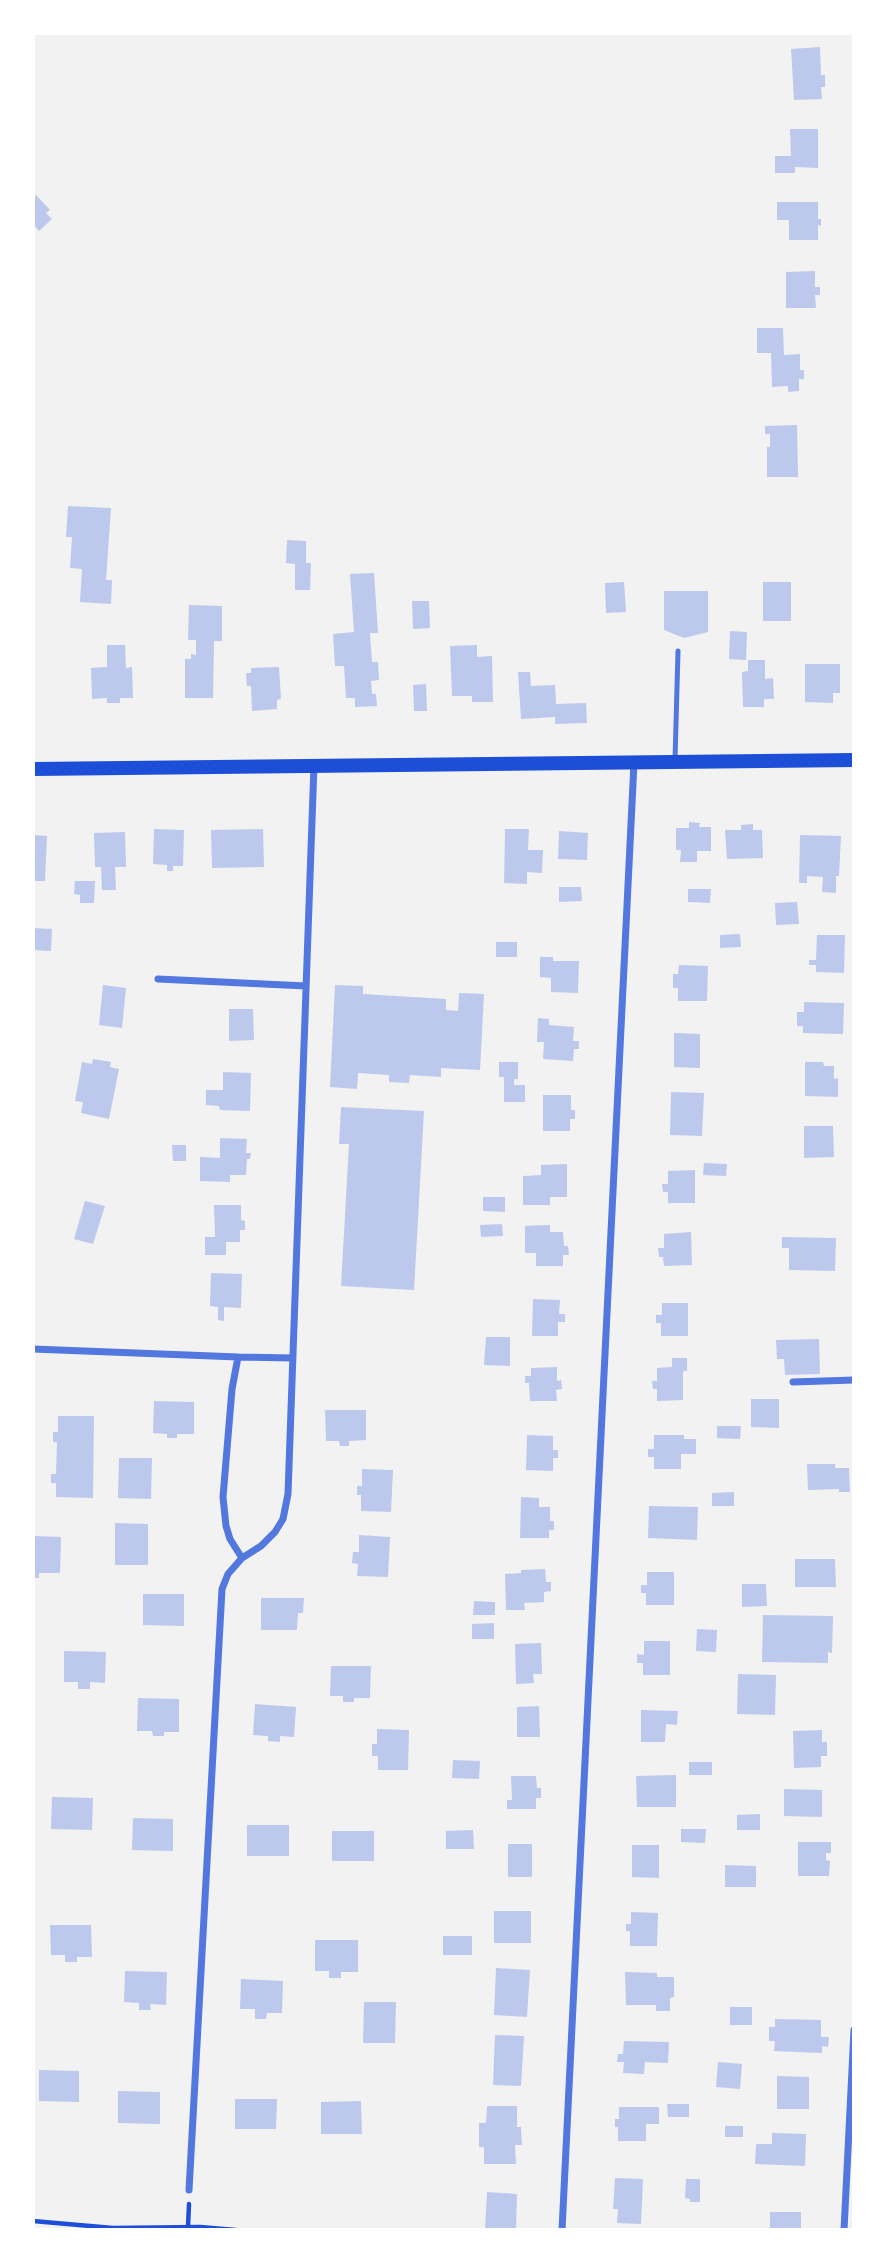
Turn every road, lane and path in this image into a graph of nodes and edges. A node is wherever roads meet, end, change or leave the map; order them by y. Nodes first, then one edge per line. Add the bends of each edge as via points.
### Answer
1 (678, 651) dead end
2 (854, 760) edge
3 (675, 761) junction
4 (634, 762) junction
5 (314, 765) junction
6 (33, 769) edge
7 (158, 979) dead end
8 (306, 986) junction
9 (33, 1349) edge
10 (238, 1357) junction
11 (293, 1358) junction
12 (854, 1380) edge
13 (793, 1382) dead end
14 (242, 1558) junction
15 (854, 2030) edge
16 (189, 2190) joint
17 (33, 2221) edge
18 (188, 2227) junction
19 (236, 2230) edge
20 (562, 2230) edge
21 (844, 2230) edge

1 - 3 lane
2 - 3 main road
3 - 4 main road
4 - 5 main road
4 - 20 street
5 - 6 main road
5 - 8 street
7 - 8 street
8 - 11 street
9 - 10 street
10 - 11 street
10 - 14 street via 223,1497 230,1539
11 - 14 street via 283,1519 261,1546
12 - 13 street
14 - 16 street via 222,1589 218,1631
15 - 21 street
16 - 18 path
17 - 18 path via 113,2228
18 - 19 path

